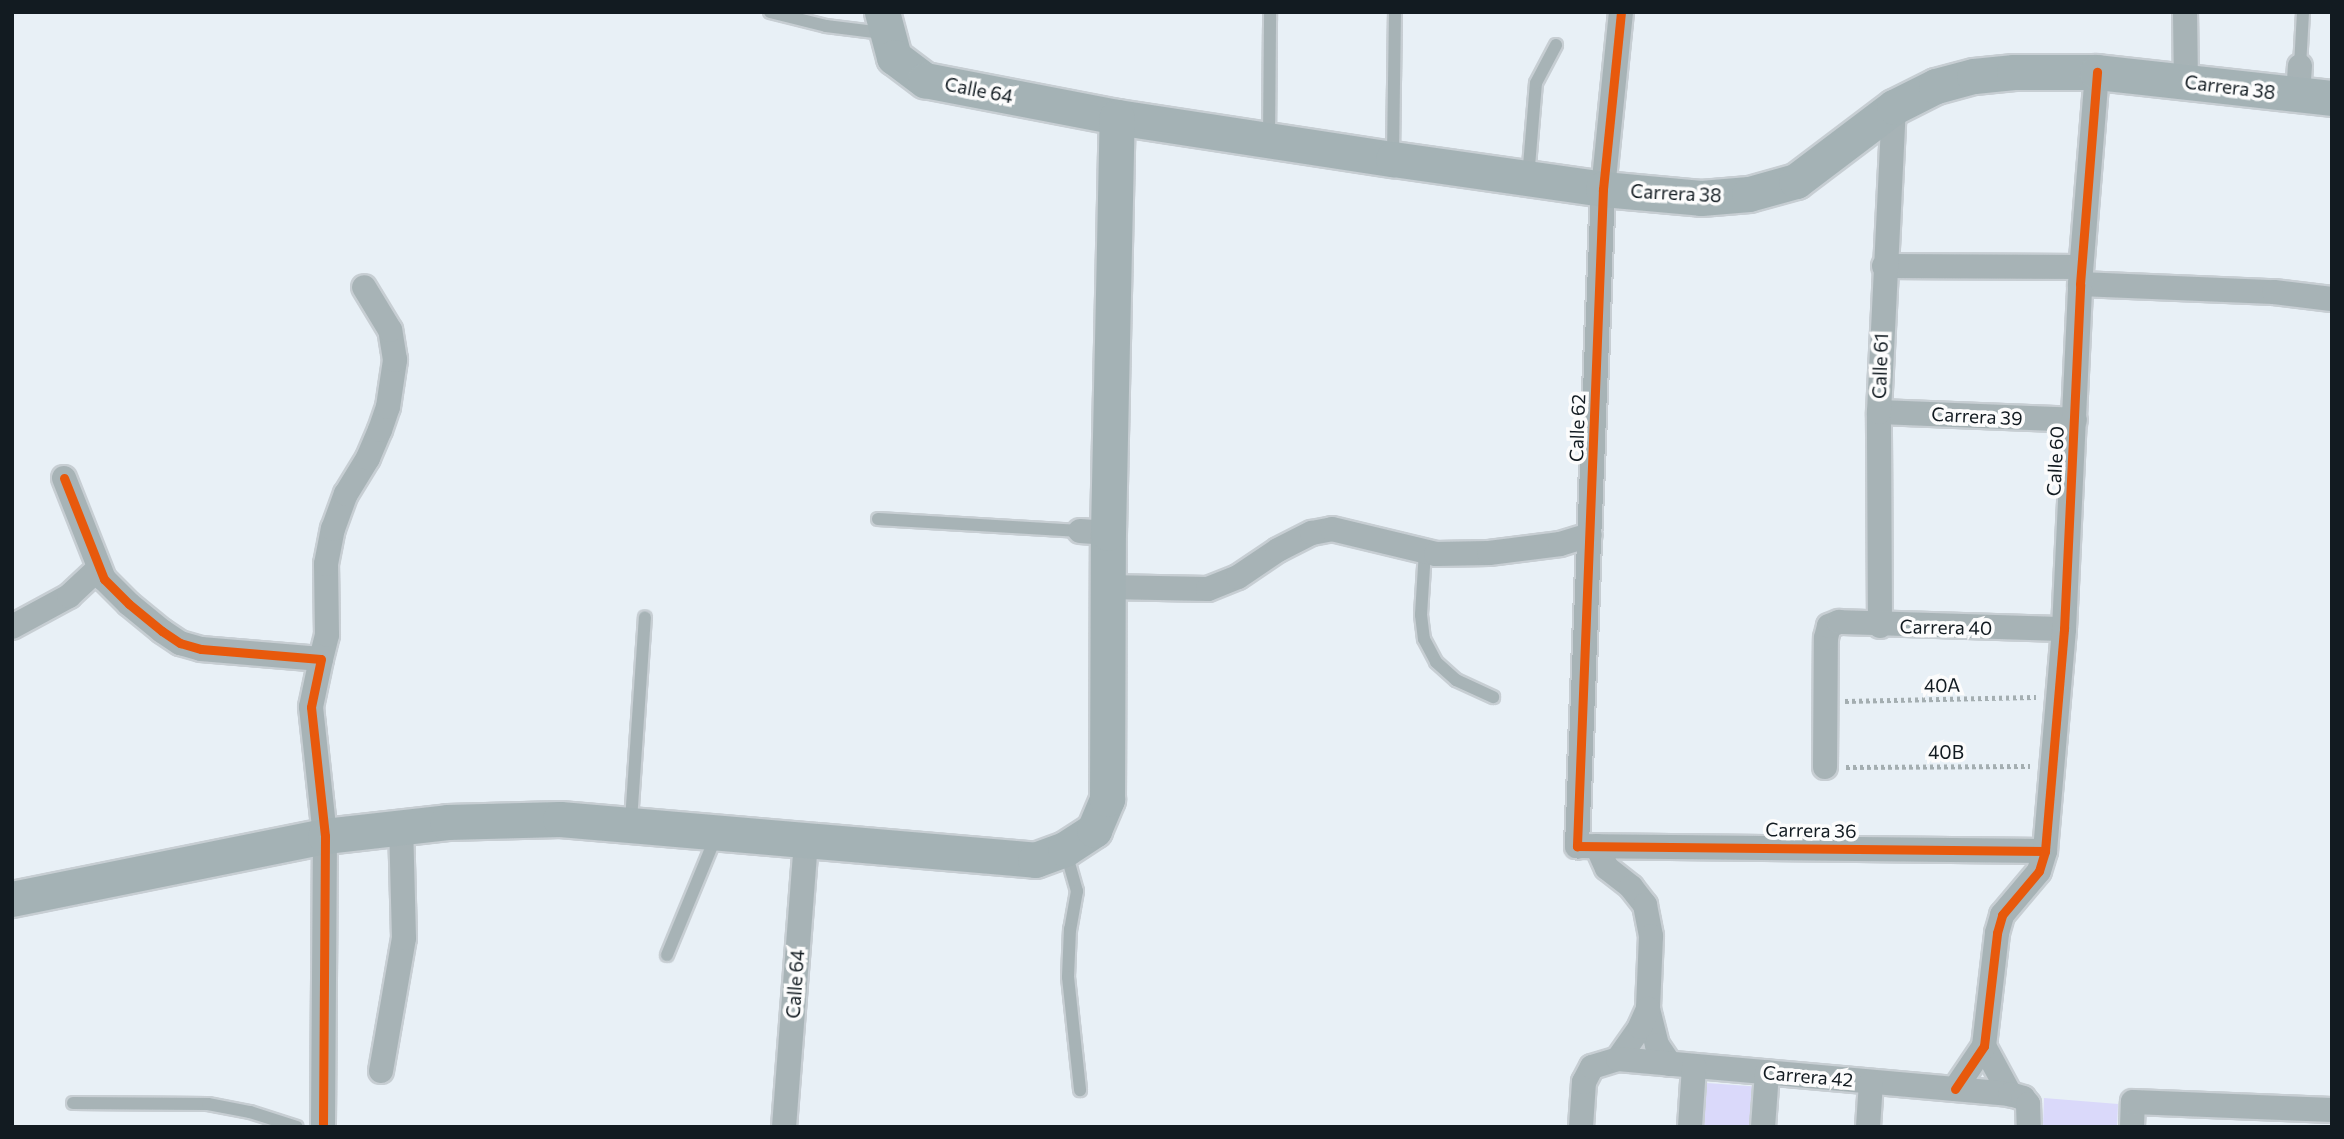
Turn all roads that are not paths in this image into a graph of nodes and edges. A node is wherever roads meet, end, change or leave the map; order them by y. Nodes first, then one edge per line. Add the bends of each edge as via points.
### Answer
1 (769, 12) edge
2 (1270, 12) edge
3 (1395, 12) edge
4 (1621, 12) edge
5 (2185, 12) edge
6 (2303, 12) edge
7 (884, 23) edge
8 (1556, 45) dead end
9 (2097, 72) junction
10 (2186, 82) junction
11 (2310, 86) edge
12 (1894, 107) junction
13 (1117, 117) junction
14 (1269, 140) junction
15 (1393, 159) junction
16 (1528, 178) junction
17 (1603, 189) junction
18 (1884, 266) junction
19 (2081, 276) junction
20 (364, 287) dead end
21 (2332, 299) edge
22 (1879, 412) junction
23 (2075, 421) junction
24 (64, 478) dead end
25 (878, 519) dead end
26 (1094, 532) junction
27 (1590, 535) junction
28 (1425, 551) junction
29 (99, 568) junction
30 (1108, 586) junction
31 (645, 617) dead end
32 (1880, 625) junction
33 (12, 627) edge
34 (2064, 628) junction
35 (321, 659) junction
36 (1493, 697) dead end
37 (1832, 767) road end
38 (631, 825) junction
39 (401, 827) junction
40 (718, 833) junction
41 (325, 836) junction
42 (806, 841) junction
43 (1587, 846) junction
44 (1065, 849) junction
45 (2045, 852) junction
46 (12, 899) edge
47 (667, 955) dead end
48 (1648, 1009) junction
49 (1984, 1046) junction
50 (1618, 1059) junction
51 (1682, 1065) junction
52 (381, 1071) dead end
53 (1767, 1072) junction
54 (1871, 1082) junction
55 (1955, 1089) junction
56 (1080, 1090) dead end
57 (2017, 1096) junction
58 (73, 1103) dead end
59 (2332, 1110) edge
60 (2264, 1118) edge
61 (297, 1127) edge
62 (323, 1127) edge
63 (784, 1127) edge
64 (1581, 1127) edge
65 (1690, 1127) edge
66 (1763, 1127) edge
67 (1868, 1127) edge
68 (2029, 1127) edge
69 (2132, 1127) edge

1 - 7 lane via 826,26
2 - 14 lane
3 - 15 lane
4 - 17 street, Calle 62
5 - 10 street
6 - 11 lane
7 - 13 main road, Calle 64 via 894,57 925,80
8 - 16 lane via 1536,83
9 - 10 main road, Carrera 38
9 - 12 main road, Carrera 38 via 1974,76 1936,86
9 - 19 street, Calle 60
10 - 11 main road, Carrera 38
12 - 17 main road, Carrera 38 via 1796,181 1749,194 1701,198
12 - 18 street, Calle 61
13 - 14 main road, Carrera 38
13 - 26 main road
14 - 15 main road, Carrera 38
15 - 16 main road, Carrera 38
16 - 17 main road, Carrera 38
17 - 27 street, Calle 62
18 - 19 street
18 - 22 street, Calle 61
19 - 21 street
19 - 23 street, Calle 60
20 - 35 street via 390,330 395,360 380,430 332,529 326,564 327,635
22 - 23 street, Carrera 39
22 - 32 street, Calle 61
23 - 34 street, Calle 60
24 - 29 street
25 - 26 lane
26 - 30 main road
27 - 28 street via 1560,544 1489,553
27 - 43 street, Calle 62
28 - 30 street via 1332,529 1312,533 1238,577 1208,589
28 - 36 lane via 1424,639 1436,662 1456,680
29 - 33 street via 69,596
29 - 35 street via 129,604 180,643 201,649
30 - 44 main road via 1107,799 1094,830
31 - 38 lane
32 - 34 street, Carrera 40
32 - 37 street, Carrera 40 via 1839,622 1829,626 1827,701
34 - 45 street, Calle 60
35 - 41 street via 311,707
38 - 39 main road via 560,819
38 - 40 main road
39 - 41 main road
39 - 52 street via 404,938
40 - 42 main road
40 - 47 lane
41 - 46 main road
41 - 62 street
42 - 44 main road via 1035,860
42 - 63 street, Calle 64
43 - 45 street, Carrera 36
43 - 48 street via 1645,905 1651,936
44 - 56 lane via 1078,899 1070,929 1068,976
45 - 49 street via 2039,871 2002,915
48 - 50 street
48 - 51 street via 1652,1032
49 - 55 street
49 - 57 street
50 - 51 street, Carrera 42
50 - 64 street, Carrera 42 via 1592,1067 1584,1082
51 - 53 street, Carrera 42
51 - 65 street
53 - 54 street, Carrera 42
53 - 66 street
54 - 55 street, Carrera 42
54 - 67 street
55 - 57 street, Carrera 42
57 - 68 street via 2029,1111
58 - 61 lane via 208,1104
59 - 60 street
60 - 69 street via 2133,1102

